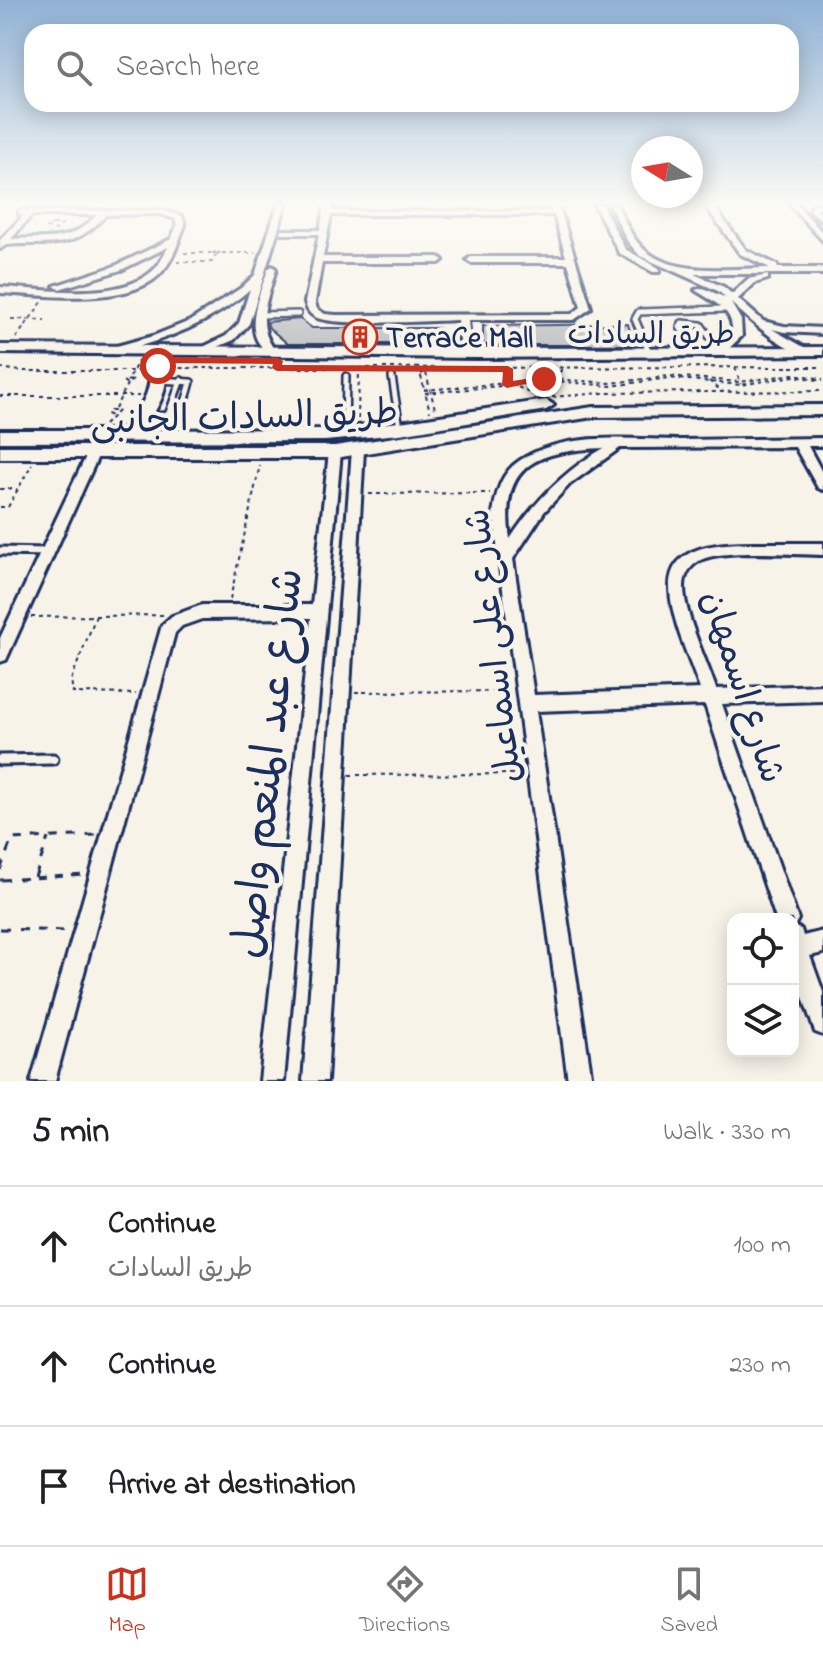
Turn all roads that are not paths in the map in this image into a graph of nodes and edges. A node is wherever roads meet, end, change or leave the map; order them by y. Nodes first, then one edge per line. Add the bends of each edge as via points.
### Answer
1 (145, 254) edge
2 (168, 254) edge
3 (269, 254) edge
4 (271, 254) edge
5 (319, 254) edge
6 (569, 254) edge
7 (628, 254) edge
8 (644, 254) edge
9 (729, 254) edge
10 (747, 254) edge
11 (318, 260) junction
12 (439, 260) dead end
13 (471, 260) dead end
14 (571, 260) junction
15 (679, 271) junction
16 (713, 271) junction
17 (790, 271) junction
18 (823, 272) edge
19 (262, 273) junction
20 (0, 290) edge
21 (39, 290) junction
22 (734, 298) junction
23 (727, 306) junction
24 (298, 314) dead end
25 (259, 315) junction
26 (463, 318) junction
27 (755, 320) junction
28 (256, 330) junction
29 (239, 331) junction
30 (823, 331) edge
31 (117, 349) junction
32 (204, 349) junction
33 (338, 351) junction
34 (694, 351) junction
35 (720, 351) junction
36 (806, 351) junction
37 (823, 351) edge
38 (567, 352) junction
39 (649, 352) junction
40 (3, 353) edge
41 (466, 353) junction
42 (275, 359) junction
43 (823, 361) edge
44 (364, 364) junction
45 (557, 365) junction
46 (151, 371) junction
47 (346, 376) dead end
48 (392, 377) dead end
49 (181, 380) junction
50 (823, 397) edge
51 (141, 410) junction
52 (823, 410) edge
53 (168, 415) junction
54 (470, 416) junction
55 (400, 428) junction
56 (118, 431) junction
57 (352, 431) junction
58 (460, 434) junction
59 (0, 436) edge
60 (799, 442) junction
61 (823, 442) edge
62 (621, 445) junction
63 (250, 447) junction
64 (358, 450) junction
65 (0, 452) edge
66 (94, 452) junction
67 (335, 452) junction
68 (823, 485) edge
69 (823, 549) edge
70 (0, 551) edge
71 (48, 552) junction
72 (507, 557) junction
73 (319, 612) junction
74 (347, 612) junction
75 (0, 655) edge
76 (823, 693) edge
77 (528, 697) junction
78 (710, 697) junction
79 (53, 759) dead end
80 (0, 760) edge
81 (785, 913) edge
82 (823, 942) edge
83 (799, 943) edge
84 (799, 955) edge
85 (823, 1024) edge
86 (43, 1081) edge
87 (272, 1081) edge
88 (315, 1081) edge
89 (580, 1081) edge

1 - 21 street via 118,268
2 - 21 street via 150,278 122,289
3 - 19 street
4 - 25 street
5 - 11 street
6 - 14 street
7 - 23 street
8 - 15 street
9 - 16 street
10 - 17 street
11 - 12 street
11 - 26 street via 310,302 318,315
13 - 14 street
14 - 26 street via 586,308 580,315
15 - 16 street
15 - 22 street
16 - 17 street
17 - 18 street
18 - 22 street via 751,279
19 - 29 street
19 - 31 street via 199,321
20 - 21 street
22 - 23 street
22 - 27 street
23 - 35 street via 739,331
23 - 39 lane via 639,312 635,319
24 - 25 lane
25 - 28 street
26 - 41 street
27 - 30 street via 784,329
27 - 36 street
28 - 29 street
28 - 42 street
29 - 32 street
31 - 32 main road, طريق السادات الجانبى
31 - 40 main road, طريق السادات الجانبى
32 - 42 main road, طريق السادات الجانبى
33 - 41 main road, طريق السادات الجانبى
33 - 42 main road, طريق السادات الجانبى
33 - 44 main road
34 - 35 main road, طريق السادات الجانبى
34 - 35 lane via 682,323 701,325
34 - 39 main road, طريق السادات الجانبى
35 - 36 main road, طريق السادات الجانبى
36 - 37 main road, طريق السادات الجانبى
38 - 39 main road, طريق السادات الجانبى
38 - 41 main road, طريق السادات الجانبى
38 - 45 main road
40 - 46 main road, طريق السادات
42 - 44 main road, طريق السادات
42 - 46 main road, طريق السادات
43 - 45 main road, طريق السادات
44 - 45 main road, طريق السادات
46 - 49 lane
46 - 51 main road via 155,397
47 - 57 lane
48 - 55 lane
49 - 53 lane
49 - 53 lane via 192,383 184,408
50 - 54 main road, طريق السادات via 642,389
51 - 53 lane
51 - 56 main road
52 - 58 main road, طريق السادات الجانبى via 593,412
54 - 55 main road, طريق السادات
54 - 58 main road
55 - 57 main road, طريق السادات
56 - 59 main road, طريق السادات
56 - 63 main road, طريق السادات
57 - 63 main road, طريق السادات
58 - 64 main road, طريق السادات الجانبى
60 - 61 street, شارع على اسماعيل
60 - 62 street, شارع على اسماعيل
60 - 68 street
62 - 72 street via 547,497
62 - 72 street, شارع على اسماعيل via 541,454 516,470 502,493
63 - 66 main road, طريق السادات الجانبى
63 - 67 main road, طريق السادات الجانبى
64 - 67 main road, طريق السادات الجانبى
64 - 74 street, شارع عبد المنعم واصل
65 - 66 main road, طريق السادات الجانبى
66 - 71 street
67 - 73 street, شارع عبد المنعم واصل
69 - 78 street, شارع اسمهان via 718,549 704,551 682,566 675,591
70 - 71 lane
71 - 75 street
72 - 77 street, شارع على اسماعيل
73 - 74 street
73 - 86 street via 202,612 177,621 163,641
73 - 87 street, شارع عبد المنعم واصل
74 - 88 street, شارع عبد المنعم واصل
76 - 78 street
77 - 78 street
77 - 89 street, شارع على اسماعيل
78 - 81 street, شارع اسمهان
79 - 80 lane
82 - 83 street
84 - 85 street

